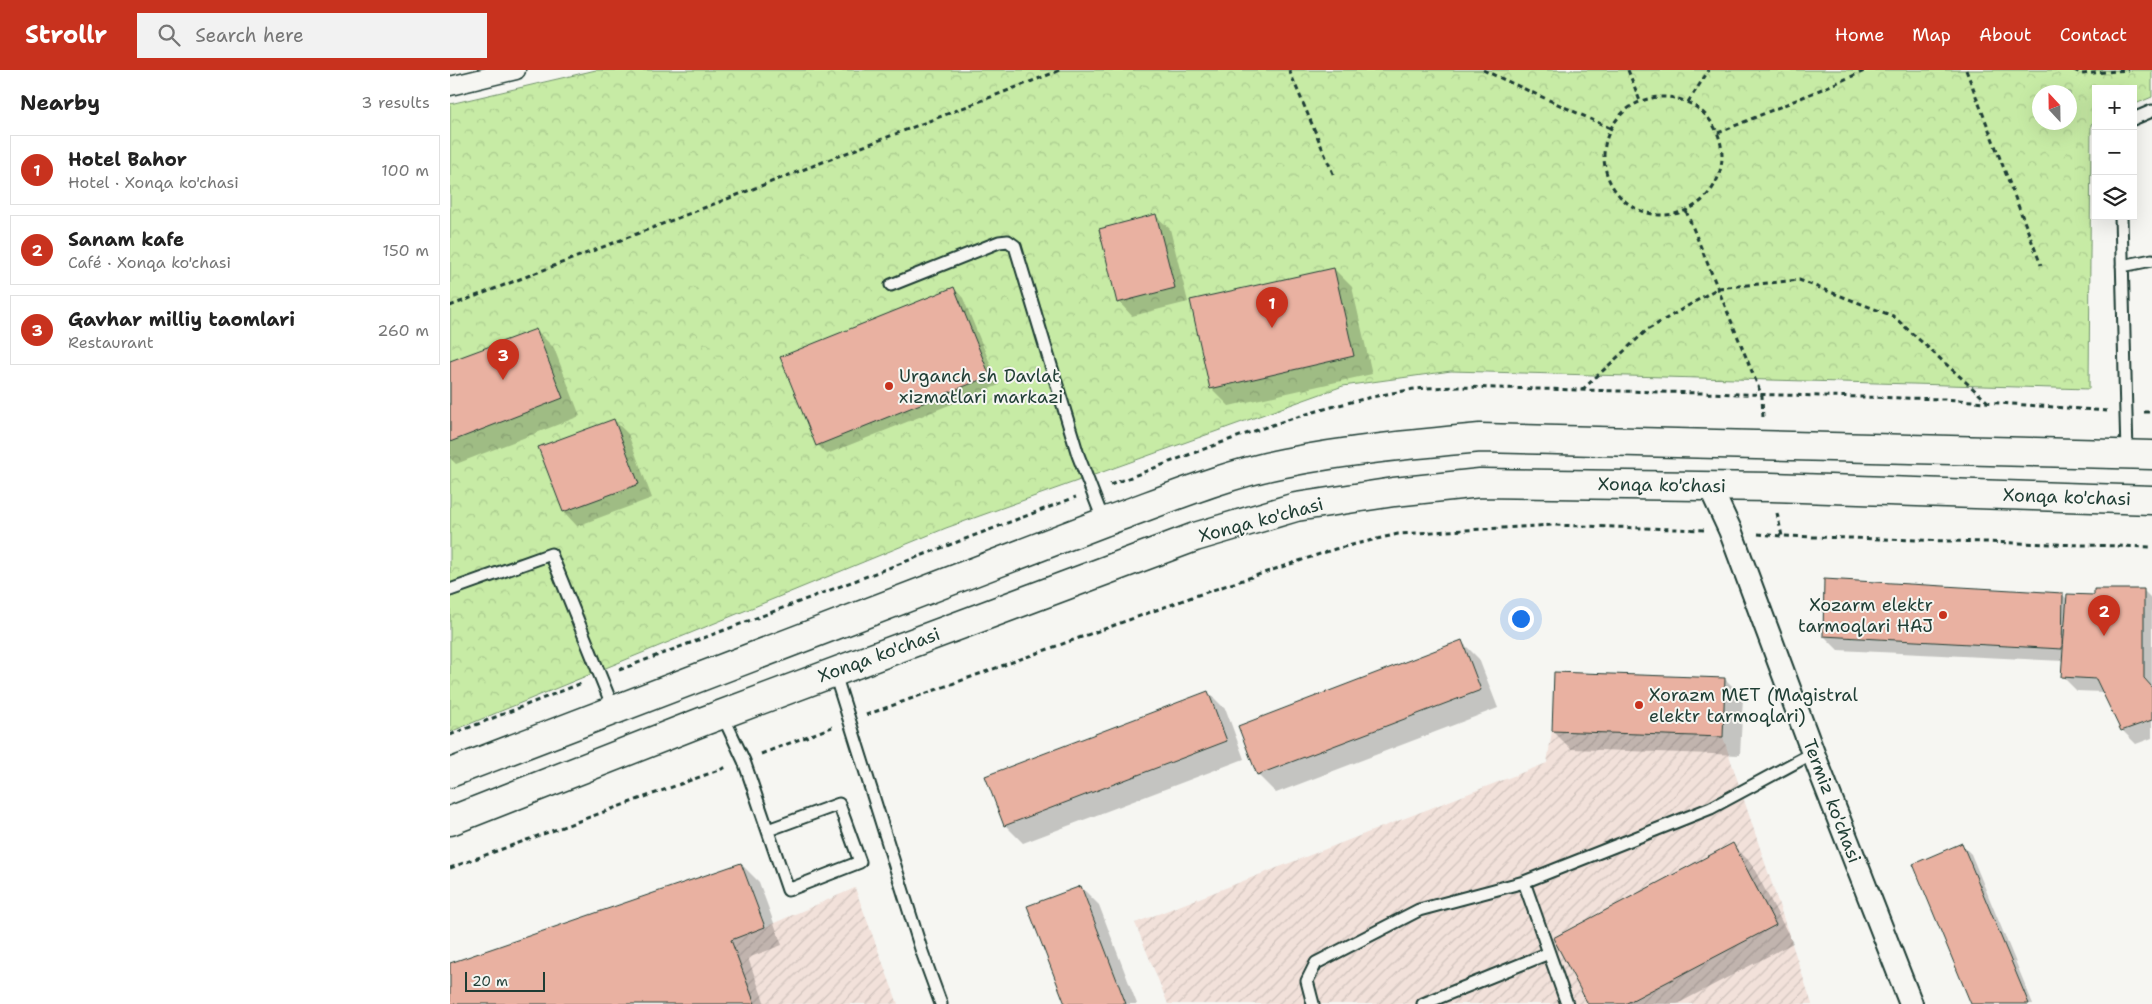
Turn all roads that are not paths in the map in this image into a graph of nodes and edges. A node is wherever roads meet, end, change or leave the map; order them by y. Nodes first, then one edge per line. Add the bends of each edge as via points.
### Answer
1 (516, 70) edge
2 (450, 86) edge
3 (2152, 111) edge
4 (2137, 117) edge
5 (2121, 220) edge
6 (2152, 260) edge
7 (2122, 266) junction
8 (891, 286) dead end
9 (2139, 454) edge
10 (1710, 487) junction
11 (2152, 500) edge
12 (1104, 522) junction
13 (450, 590) edge
14 (834, 672) junction
15 (689, 682) junction
16 (614, 710) junction
17 (713, 717) junction
18 (1813, 753) junction
19 (450, 773) edge
20 (450, 821) edge
21 (768, 830) junction
22 (1524, 882) junction
23 (1549, 953) junction
24 (941, 1004) edge
25 (1313, 1004) edge
26 (1423, 1004) edge
27 (1567, 1004) edge
28 (1911, 1004) edge

1 - 2 street
3 - 4 lane
5 - 7 lane
6 - 7 lane
7 - 9 lane
8 - 12 lane via 999,242 1008,241 1015,246 1078,455
9 - 12 main road via 1480,438 1377,448 1283,464 1208,484
10 - 11 main road, Xonqa ko'chasi
10 - 14 main road, Xonqa ko'chasi via 1480,483 1296,507 1195,537
10 - 18 street, Termiz ko'chasi via 1730,530
12 - 15 main road
13 - 16 lane via 552,554
14 - 17 main road, Xonqa ko'chasi
14 - 24 lane
15 - 16 main road
15 - 17 main road
16 - 19 main road
17 - 20 main road, Xonqa ko'chasi
17 - 21 lane via 744,761
18 - 22 lane via 1711,808
18 - 28 street, Termiz ko'chasi
21 - 21 lane via 788,890 860,862 838,804
22 - 23 lane
22 - 25 lane via 1419,910 1316,963 1308,981
23 - 26 lane
23 - 27 lane

